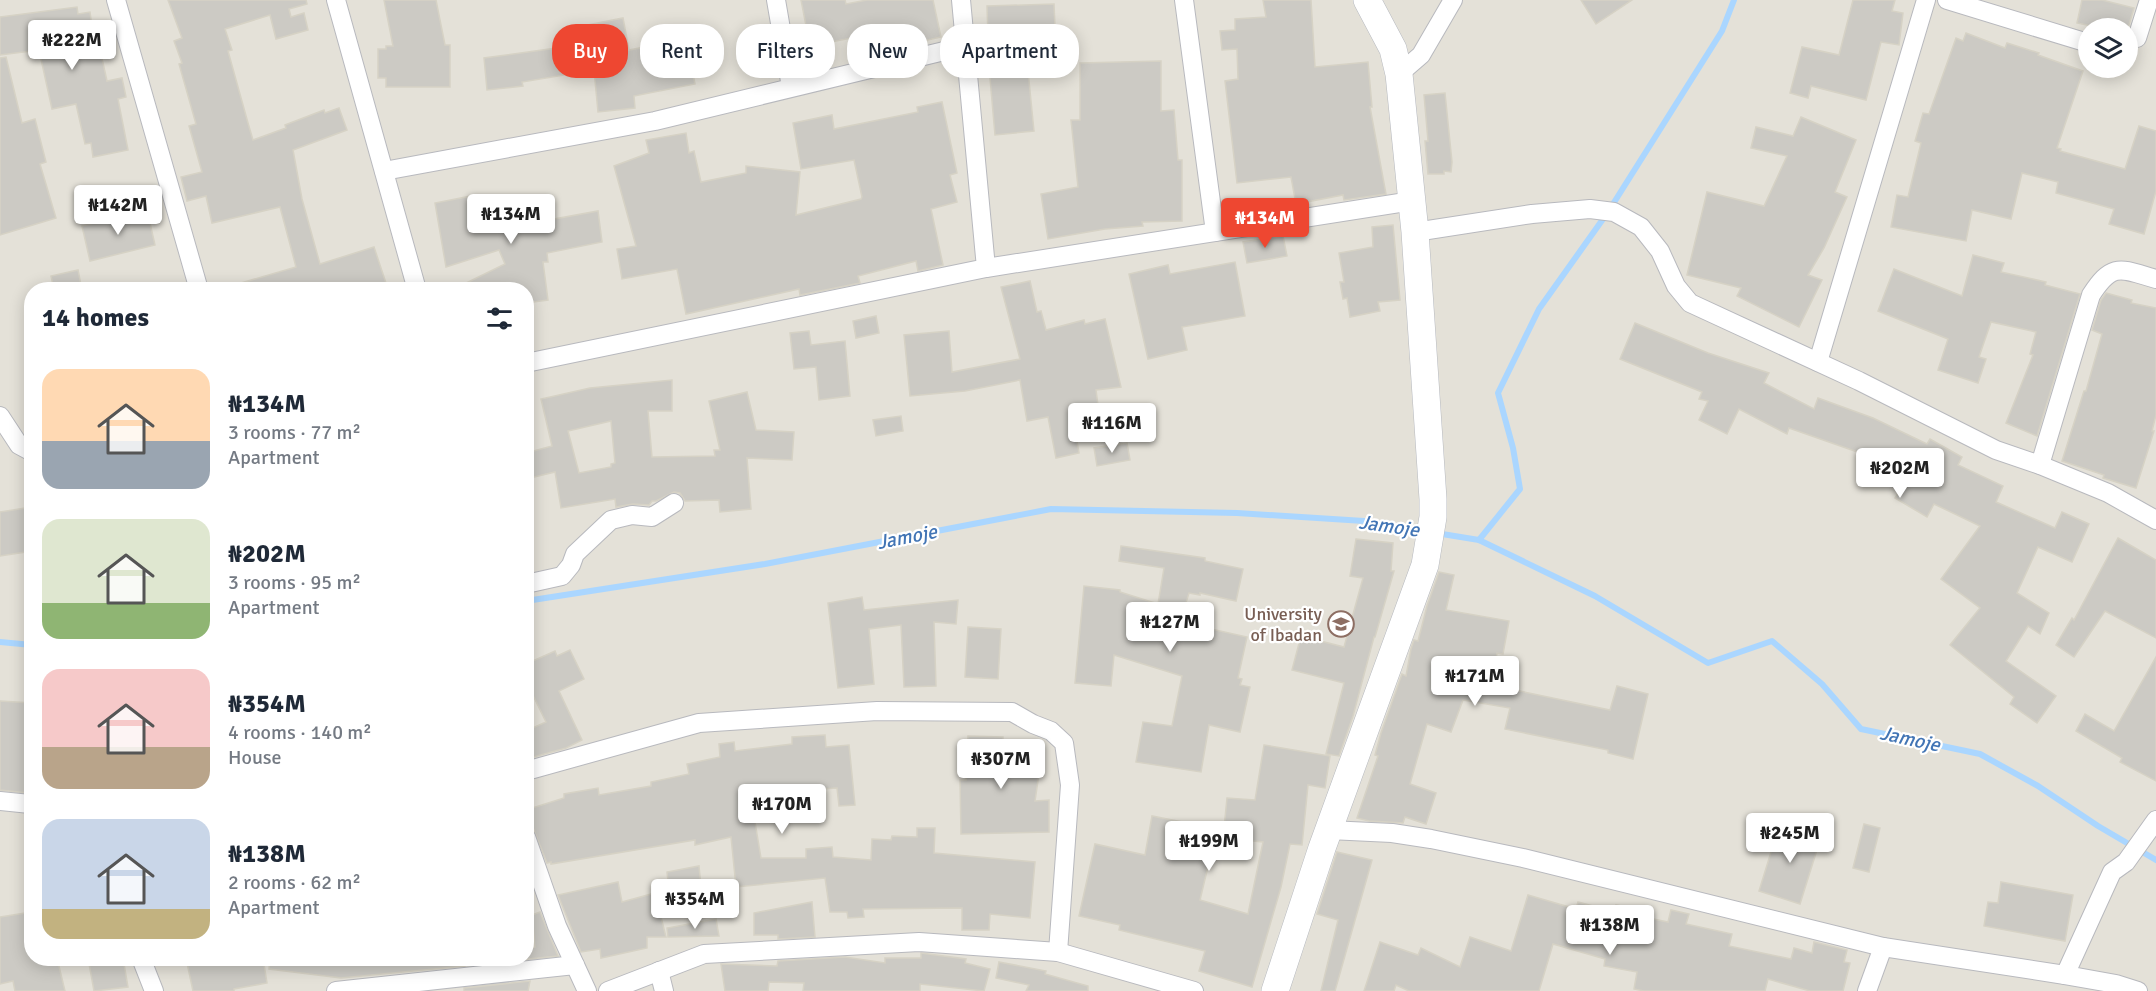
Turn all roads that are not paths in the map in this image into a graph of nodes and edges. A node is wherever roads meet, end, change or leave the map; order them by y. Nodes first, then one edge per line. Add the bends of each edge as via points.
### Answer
1 (116, 0) edge
2 (336, 0) edge
3 (776, 0) edge
4 (961, 0) edge
5 (1184, 0) edge
6 (1368, 0) edge
7 (1453, 0) edge
8 (1926, 0) edge
9 (1947, 0) edge
10 (2149, 0) edge
11 (963, 24) edge
12 (2138, 26) edge
13 (2156, 35) edge
14 (2138, 39) edge
15 (2078, 40) edge
16 (940, 52) edge
17 (1399, 74) junction
18 (968, 78) edge
19 (791, 87) junction
20 (384, 171) junction
21 (1412, 201) junction
22 (1215, 232) junction
23 (1415, 232) junction
24 (986, 268) junction
25 (2156, 279) edge
26 (197, 282) edge
27 (415, 282) edge
28 (534, 361) edge
29 (1818, 362) junction
30 (0, 416) edge
31 (24, 448) edge
32 (2040, 465) junction
33 (674, 503) dead end
34 (2156, 520) edge
35 (534, 582) edge
36 (534, 769) edge
37 (0, 801) edge
38 (24, 803) edge
39 (2156, 820) edge
40 (1329, 830) junction
41 (534, 859) edge
42 (1883, 947) junction
43 (1058, 952) junction
44 (575, 965) junction
45 (144, 966) edge
46 (659, 971) junction
47 (2065, 975) junction
48 (154, 991) edge
49 (336, 991) edge
50 (586, 991) edge
51 (608, 991) edge
52 (664, 991) edge
53 (1194, 991) edge
54 (1275, 991) edge
55 (1867, 991) edge
56 (2138, 991) edge

1 - 26 street
2 - 20 street
3 - 19 street
4 - 11 street
5 - 22 street
6 - 17 street via 1393,49
7 - 17 street via 1420,55
8 - 29 street
9 - 15 street
10 - 12 street
13 - 14 street
16 - 19 street
17 - 21 street
18 - 24 street
19 - 20 street via 655,121
20 - 27 street
21 - 22 street
21 - 23 street
22 - 24 street
23 - 29 street via 1532,214 1590,209 1614,212 1641,227 1690,303
23 - 40 street via 1433,508 1425,565
24 - 28 street
25 - 32 street via 2125,270 2103,276 2091,296
29 - 32 street via 1996,450
30 - 31 street
32 - 34 street via 2108,493
33 - 35 street via 652,517 632,515 611,520 575,554 572,565 562,576
36 - 43 street via 699,723 877,711 1012,712 1051,731 1064,742 1070,785
37 - 38 street
39 - 47 street via 2126,862 2112,872
40 - 42 street via 1431,839 1523,858
40 - 54 street
41 - 44 street
42 - 47 street
42 - 55 street
43 - 46 street via 919,942 837,945 704,954
43 - 53 street
44 - 49 street
44 - 50 street
45 - 48 street
46 - 51 street
46 - 52 street
47 - 56 street

